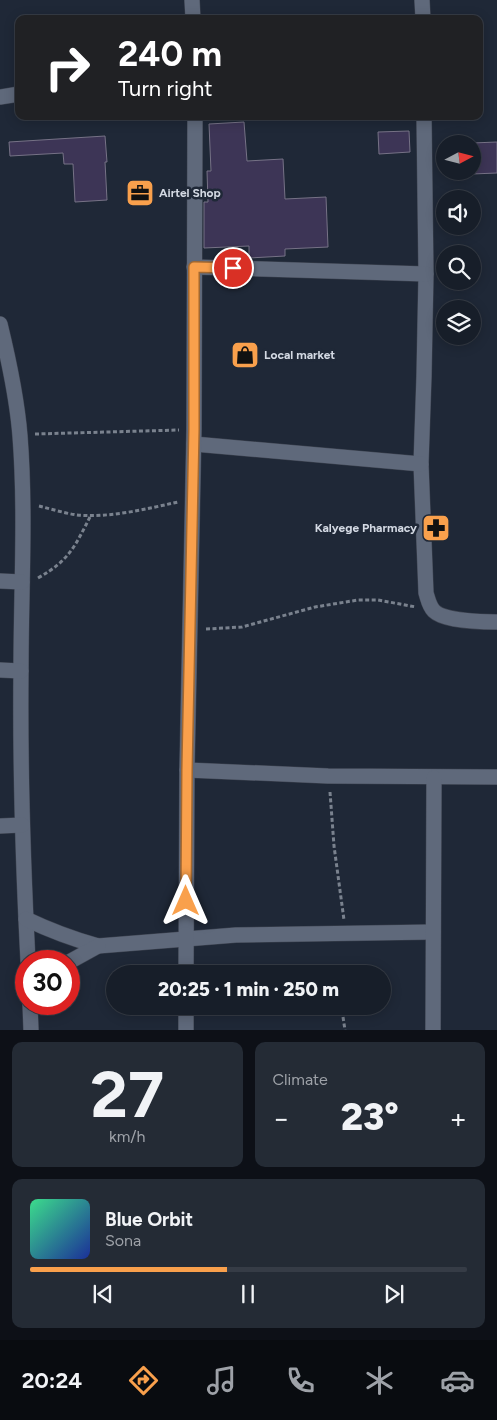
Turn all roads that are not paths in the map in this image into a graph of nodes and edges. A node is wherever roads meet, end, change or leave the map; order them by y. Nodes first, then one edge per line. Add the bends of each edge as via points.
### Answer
1 (192, 0) edge
2 (422, 0) edge
3 (193, 15) edge
4 (423, 15) edge
5 (15, 95) edge
6 (0, 97) edge
7 (195, 120) edge
8 (424, 120) edge
9 (194, 267) junction
10 (426, 274) junction
11 (0, 324) edge
12 (194, 436) junction
13 (421, 464) junction
14 (0, 581) edge
15 (22, 582) junction
16 (497, 622) edge
17 (0, 670) edge
18 (21, 671) junction
19 (187, 770) junction
20 (497, 777) edge
21 (434, 778) junction
22 (22, 825) junction
23 (0, 826) edge
24 (26, 919) junction
25 (433, 932) junction
26 (186, 938) junction
27 (98, 946) junction
28 (27, 950) edge
29 (80, 956) edge
30 (186, 965) edge
31 (30, 1015) edge
32 (186, 1015) edge
33 (31, 1030) edge
34 (186, 1030) edge
35 (433, 1030) edge

1 - 3 street
2 - 4 street
5 - 6 street
7 - 9 street
8 - 10 street
9 - 10 street
9 - 12 street
10 - 13 street
11 - 15 street via 15,392 20,435
12 - 13 street
12 - 19 street
13 - 16 street via 426,593 432,610 445,617
14 - 15 street
15 - 18 street
17 - 18 street
18 - 22 street
19 - 21 street
19 - 26 street
20 - 21 street
21 - 25 street
22 - 23 street
22 - 24 street
24 - 27 street
24 - 28 street
25 - 26 street
25 - 35 street
26 - 27 street
26 - 30 street
27 - 29 street
31 - 33 street
32 - 34 street

